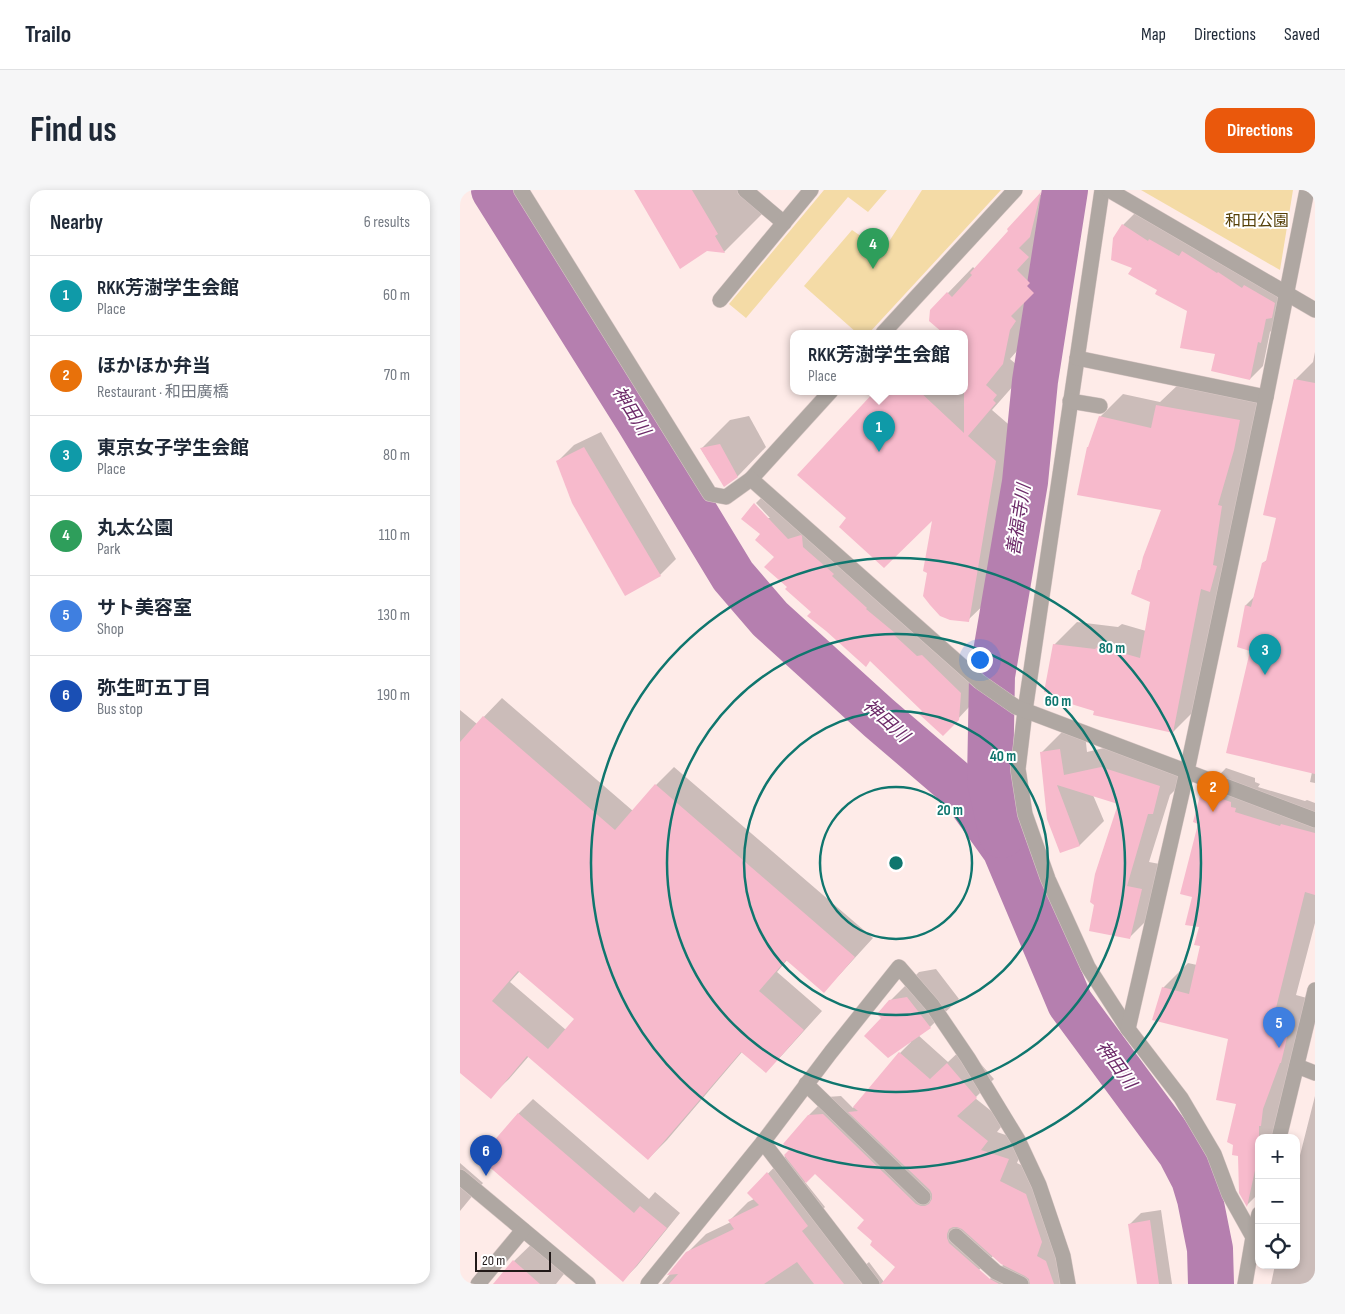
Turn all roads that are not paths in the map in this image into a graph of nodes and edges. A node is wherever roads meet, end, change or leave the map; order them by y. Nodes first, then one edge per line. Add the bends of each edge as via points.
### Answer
1 (522, 190) edge
2 (746, 190) edge
3 (811, 190) edge
4 (1015, 190) edge
5 (1102, 190) edge
6 (1108, 190) edge
7 (1308, 190) edge
8 (784, 223) junction
9 (1286, 293) junction
10 (720, 300) dead end
11 (1315, 310) edge
12 (886, 330) edge
13 (1077, 358) junction
14 (827, 395) edge
15 (1266, 397) junction
16 (1070, 401) junction
17 (1100, 406) dead end
18 (751, 479) junction
19 (1020, 709) junction
20 (1186, 771) junction
21 (1315, 820) edge
22 (1315, 990) edge
23 (1128, 1029) junction
24 (1297, 1066) junction
25 (1315, 1073) edge
26 (806, 1084) junction
27 (1280, 1134) edge
28 (763, 1142) junction
29 (460, 1177) edge
30 (923, 1196) dead end
31 (1256, 1224) edge
32 (523, 1230) junction
33 (956, 1236) dead end
34 (1253, 1236) junction
35 (478, 1284) edge
36 (588, 1284) edge
37 (648, 1284) edge
38 (872, 1284) edge
39 (1021, 1284) edge
40 (1068, 1284) edge
41 (1244, 1284) edge

1 - 18 street via 710,494 726,497
2 - 8 street
3 - 8 street
4 - 12 street
5 - 13 street
6 - 9 street
7 - 9 street
8 - 10 street
9 - 11 street
9 - 15 street
13 - 15 street
13 - 16 street
14 - 18 street
15 - 20 street
16 - 17 street
16 - 19 street
18 - 19 street via 980,682
19 - 20 street
19 - 23 street via 1018,769 1025,814 1048,879 1088,967
20 - 21 street
20 - 23 street
22 - 24 street
23 - 34 street via 1181,1098 1214,1154 1229,1194
24 - 25 street
24 - 27 street
26 - 28 street
26 - 30 street
26 - 40 street via 899,967 932,1005 1018,1140 1042,1194 1063,1256
28 - 37 street
28 - 38 street
29 - 32 street
31 - 34 street
32 - 35 street
32 - 36 street
33 - 39 street via 996,1272
34 - 41 street

